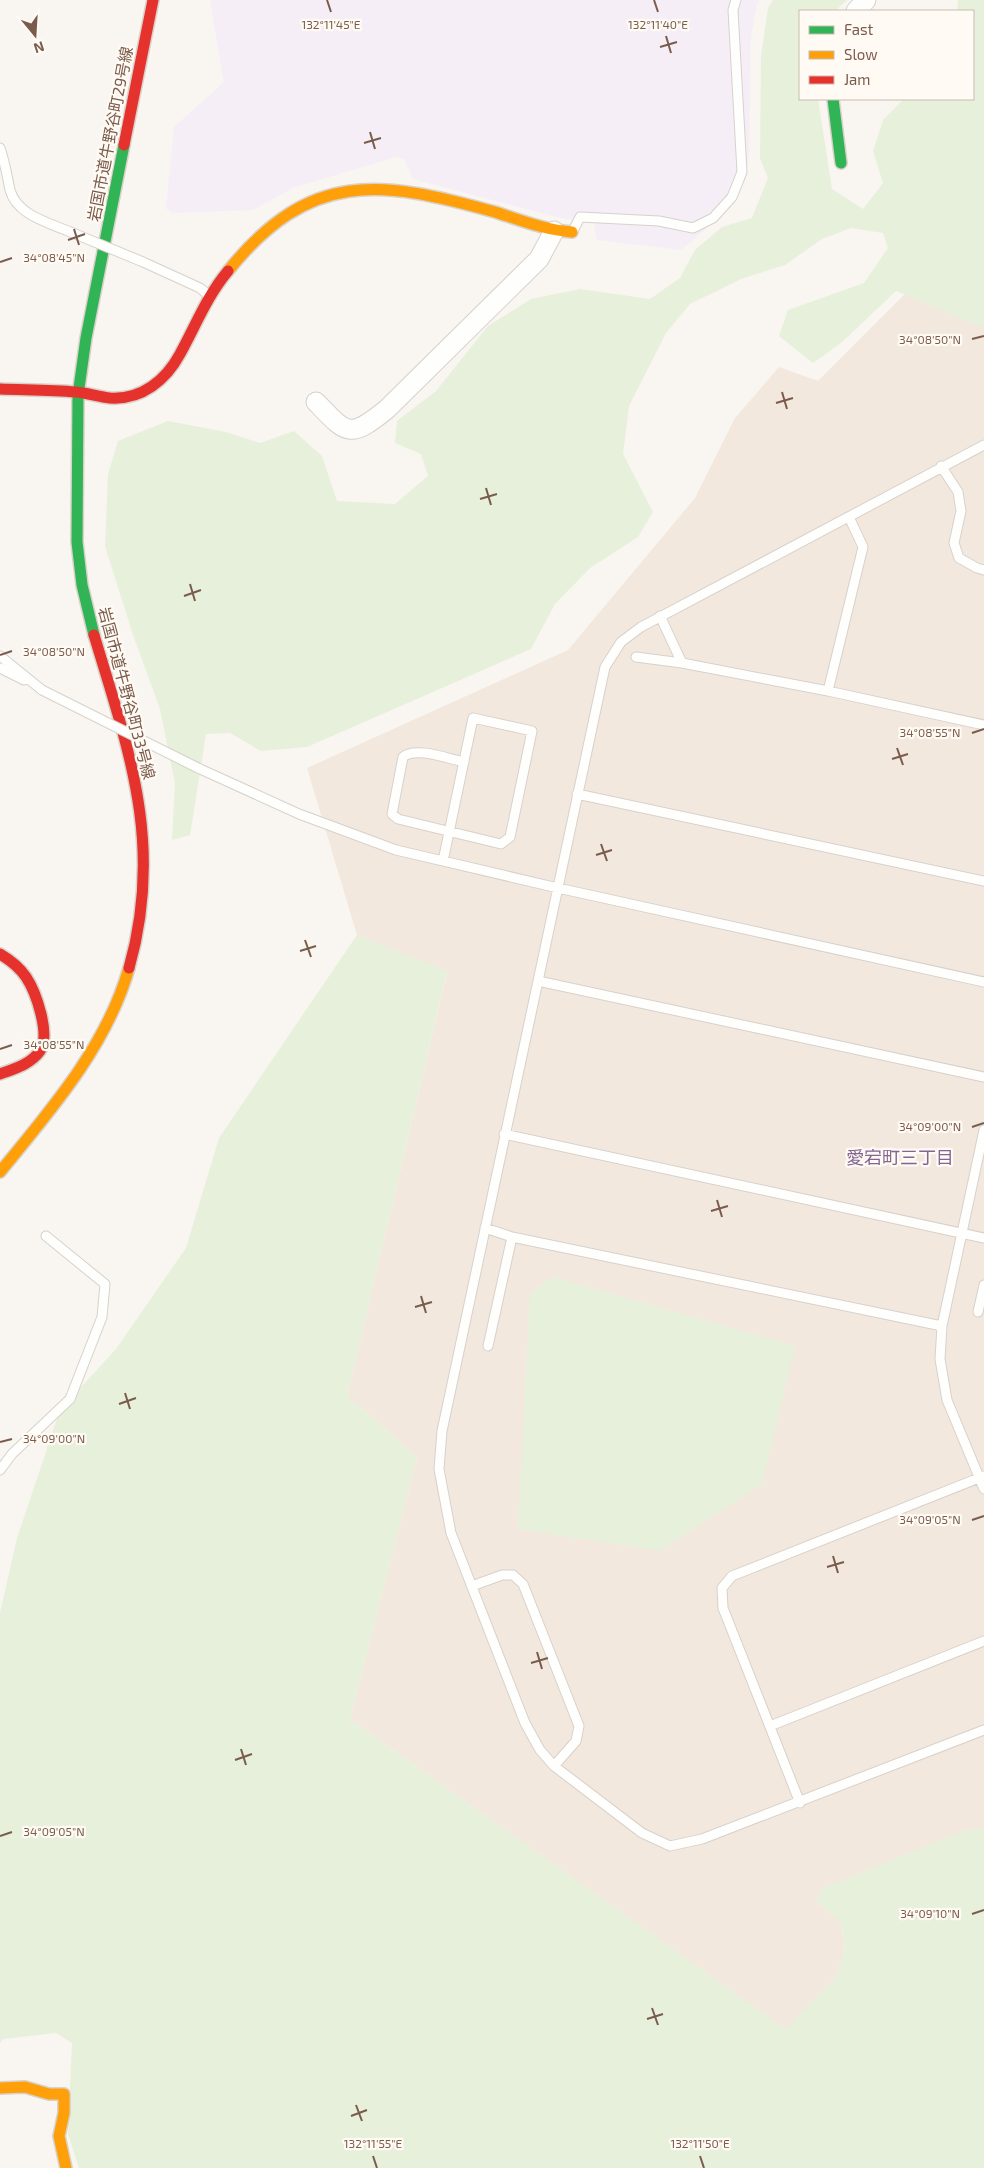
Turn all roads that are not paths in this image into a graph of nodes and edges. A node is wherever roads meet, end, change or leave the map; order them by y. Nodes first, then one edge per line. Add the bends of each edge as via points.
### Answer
1 (153, 0) edge
2 (736, 0) edge
3 (866, 0) edge
4 (857, 10) edge
5 (833, 100) edge
6 (0, 148) edge
7 (841, 163) dead end
8 (563, 232) junction
9 (209, 295) junction
10 (0, 389) edge
11 (78, 392) junction
12 (316, 402) dead end
13 (984, 445) edge
14 (942, 466) junction
15 (849, 516) junction
16 (984, 570) edge
17 (660, 616) junction
18 (0, 656) edge
19 (636, 657) dead end
20 (682, 663) junction
21 (0, 668) edge
22 (42, 690) junction
23 (828, 692) junction
24 (984, 725) edge
25 (464, 762) junction
26 (577, 794) junction
27 (450, 831) junction
28 (444, 861) junction
29 (984, 881) edge
30 (558, 888) junction
31 (0, 954) edge
32 (538, 981) junction
33 (984, 982) edge
34 (0, 1074) edge
35 (984, 1077) edge
36 (984, 1130) edge
37 (504, 1134) junction
38 (0, 1172) edge
39 (485, 1228) junction
40 (962, 1234) junction
41 (46, 1236) dead end
42 (512, 1237) junction
43 (984, 1238) edge
44 (984, 1285) edge
45 (978, 1312) dead end
46 (942, 1326) junction
47 (488, 1346) dead end
48 (0, 1470) edge
49 (982, 1477) edge
50 (984, 1489) edge
51 (472, 1586) junction
52 (984, 1641) edge
53 (770, 1726) junction
54 (984, 1730) edge
55 (554, 1766) junction
56 (800, 1803) junction
57 (0, 2088) edge
58 (66, 2168) edge

1 - 11 street, 岩国市道牛野谷町29号線
2 - 8 lane via 733,10 742,172 732,197 713,218 693,228 659,221 580,217
3 - 4 street
5 - 7 street
6 - 9 lane, bridge via 11,192 16,204 26,212 200,288
8 - 9 street via 411,192 370,187 342,191 309,202 279,221 247,249
8 - 12 street via 387,409 366,426 353,430 340,427
9 - 11 street via 175,363 160,382 136,395 106,399
10 - 11 street
11 - 38 street, 岩国市道牛野谷町33号線 via 75,536 95,644 120,717 138,795 145,868 142,906 126,979 112,1012 86,1058
13 - 14 lane
14 - 15 lane
14 - 16 lane via 960,501 954,543 958,558
15 - 17 lane
15 - 23 lane via 863,547
17 - 20 lane
17 - 26 lane via 621,642 605,667
18 - 22 lane
19 - 20 lane
20 - 23 lane
21 - 22 lane
22 - 28 lane, bridge via 299,814 396,850
23 - 24 lane
25 - 27 lane
25 - 27 lane via 416,752 403,757 392,814 398,819
25 - 27 lane via 474,718 532,730 510,837 501,844
26 - 29 lane
26 - 30 lane
27 - 28 lane
28 - 30 lane
30 - 32 lane
30 - 33 lane
31 - 34 street via 27,978 45,1038 33,1058
32 - 35 lane
32 - 37 lane
36 - 40 lane
37 - 39 lane
37 - 40 lane
39 - 42 lane
39 - 51 lane via 442,1432 439,1469 451,1534
40 - 43 lane
40 - 46 lane
41 - 48 lane via 105,1284 102,1317 70,1399 12,1454
42 - 46 lane
42 - 47 lane
44 - 45 lane
46 - 49 lane via 940,1359 947,1400
49 - 50 lane
49 - 53 lane via 732,1576 722,1588 723,1608
51 - 55 lane via 525,1723 540,1750
51 - 55 lane via 513,1575 523,1584 579,1726 576,1741
52 - 53 lane
53 - 56 lane
54 - 56 lane
55 - 56 lane via 642,1833 670,1846 702,1839
57 - 58 street via 25,2087 49,2094 64,2094 59,2136

